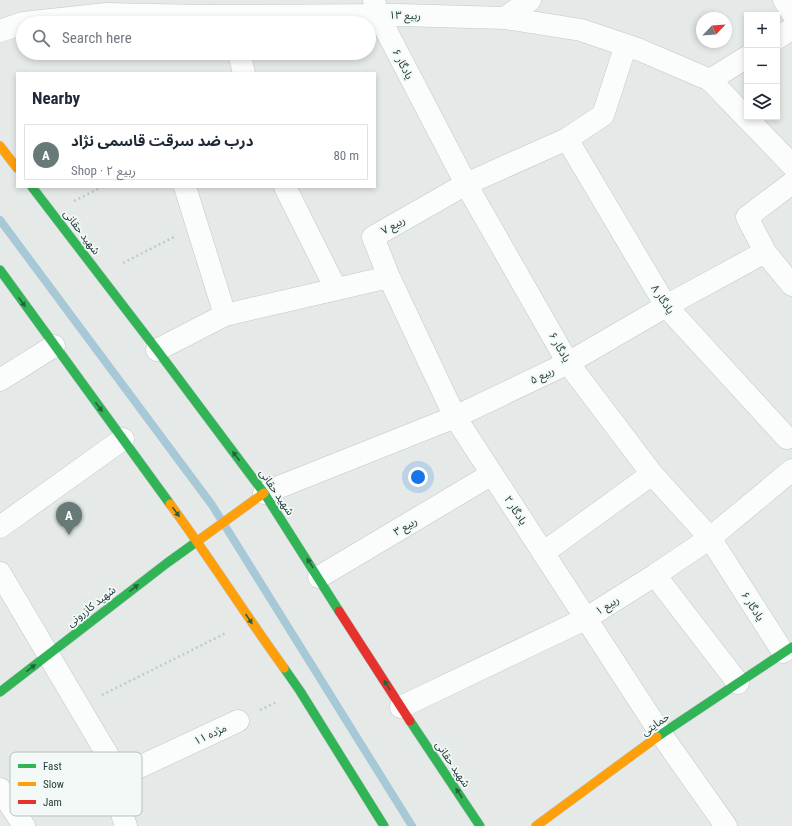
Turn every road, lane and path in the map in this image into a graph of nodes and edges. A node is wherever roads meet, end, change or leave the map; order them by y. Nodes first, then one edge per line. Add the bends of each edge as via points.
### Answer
1 (530, 0) edge
2 (784, 0) edge
3 (376, 7) edge
4 (167, 8) edge
5 (270, 8) edge
6 (792, 13) edge
7 (88, 16) edge
8 (214, 16) edge
9 (242, 16) edge
10 (505, 18) junction
11 (16, 25) edge
12 (792, 29) edge
13 (0, 31) edge
14 (780, 36) edge
15 (626, 45) junction
16 (744, 59) edge
17 (241, 60) edge
18 (244, 72) edge
19 (710, 80) junction
20 (567, 139) junction
21 (0, 146) edge
22 (792, 164) edge
23 (16, 167) edge
24 (792, 183) edge
25 (466, 184) junction
26 (33, 188) edge
27 (100, 188) edge
28 (185, 188) edge
29 (286, 188) edge
30 (52, 212) junction
31 (197, 226) junction
32 (765, 252) junction
33 (0, 270) edge
34 (99, 275) junction
35 (388, 277) junction
36 (792, 285) edge
37 (336, 289) junction
38 (666, 306) junction
39 (225, 315) junction
40 (54, 346) junction
41 (157, 350) junction
42 (568, 363) junction
43 (0, 380) edge
44 (455, 418) junction
45 (124, 439) junction
46 (790, 439) edge
47 (792, 470) edge
48 (492, 474) junction
49 (652, 474) junction
50 (264, 493) junction
51 (0, 527) edge
52 (710, 538) junction
53 (197, 541) junction
54 (543, 552) junction
55 (0, 573) edge
56 (655, 575) junction
57 (319, 578) junction
58 (585, 619) junction
59 (250, 621) junction
60 (787, 650) edge
61 (49, 654) junction
62 (738, 683) junction
63 (300, 691) junction
64 (0, 692) edge
65 (79, 706) junction
66 (401, 707) junction
67 (238, 721) joint
68 (662, 734) junction
69 (106, 752) edge
70 (142, 766) edge
71 (0, 788) edge
72 (10, 804) edge
73 (18, 816) edge
74 (122, 816) edge
75 (24, 826) edge
76 (126, 826) edge
77 (384, 826) edge
78 (480, 826) edge
79 (536, 826) edge
80 (726, 826) edge

1 - 10 street
2 - 6 street
3 - 5 street, ربیع ۱۳
3 - 10 street, ربیع ۱۳
3 - 25 street, یادگار ۶
4 - 7 street, ربیع ۱۳
4 - 8 street, ربیع ۱۳
5 - 9 street, ربیع ۱۳
10 - 15 street, ربیع ۱۳ via 581,30
11 - 13 street, ربیع ۱۳
12 - 14 street
15 - 19 street, ربیع ۱۳
15 - 20 street, ربیع ۷ via 603,115
16 - 19 street
17 - 18 street
19 - 22 street
20 - 25 street, ربیع ۷
20 - 38 street, یادگار ۸
21 - 23 main road
24 - 32 street via 747,217
25 - 35 street, ربیع ۷ via 373,237
25 - 42 street, یادگار ۶
26 - 30 main road, شهید حقانی
27 - 30 path
28 - 31 street
29 - 37 street
30 - 34 main road, شهید حقانی
31 - 34 path
31 - 39 street
32 - 36 street
32 - 38 street, ربیع ۵
33 -> 40 main road
34 - 41 main road, شهید حقانی
35 - 37 street
35 - 44 street, یادگار ۲
37 - 39 street
38 - 42 street, ربیع ۵
38 - 46 street, یادگار ۸
39 - 41 street
40 - 43 street
40 -> 45 main road
50 -> 41 main road, شهید حقانی
42 - 44 street, ربیع ۵
42 - 49 street, یادگار ۶
44 - 48 street, یادگار ۲
44 - 50 street, ربیع ۵
45 - 51 street
45 -> 53 main road
47 - 52 street, ربیع ۱
48 - 54 street, یادگار ۲
48 - 57 street, ربیع ۳
49 - 52 street, یادگار ۶
49 - 54 street
50 - 53 main road, شهید کازرونی
57 -> 50 main road, شهید حقانی
52 - 56 street, ربیع ۱
52 - 60 street, یادگار ۶
53 -> 59 main road
61 -> 53 main road, شهید کازرونی
54 - 58 street, یادگار ۲
55 - 61 street
56 - 58 street, ربیع ۱
56 - 62 street
66 -> 57 main road, شهید حقانی
58 - 66 street, ربیع ۱
58 - 68 street, یادگار ۲
59 - 63 main road
59 - 65 path
60 - 62 main road, حمایتی
64 -> 61 main road, شهید کازرونی
61 - 65 street
62 - 68 main road, حمایتی
63 - 67 path, مژده ۱۱
63 - 77 main road
65 - 69 street
78 -> 66 main road, شهید حقانی
67 - 70 street, مژده ۱۱
68 - 79 main road, حمایتی
68 - 80 street, یادگار ۲
71 - 72 street
73 - 75 street
74 - 76 street

